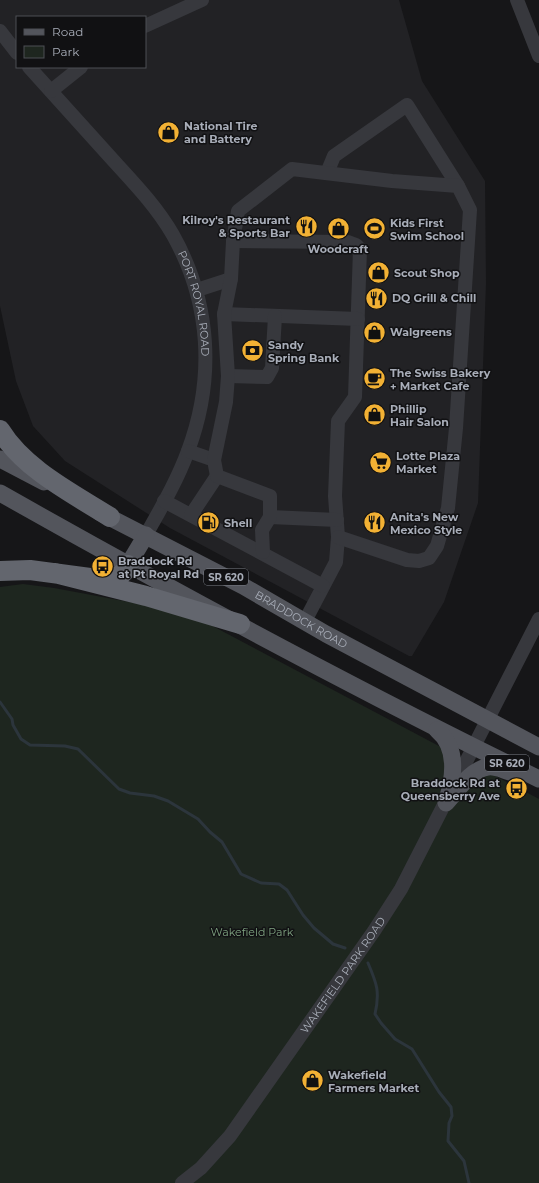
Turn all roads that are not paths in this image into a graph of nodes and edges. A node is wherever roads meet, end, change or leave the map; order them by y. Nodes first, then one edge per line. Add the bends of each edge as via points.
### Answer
1 (202, 0) edge
2 (517, 0) edge
3 (146, 25) edge
4 (0, 31) edge
5 (16, 53) edge
6 (539, 56) edge
7 (30, 68) edge
8 (80, 68) edge
9 (50, 91) junction
10 (327, 173) junction
11 (458, 186) junction
12 (233, 242) junction
13 (231, 279) junction
14 (196, 290) junction
15 (224, 314) junction
16 (274, 316) junction
17 (358, 320) junction
18 (228, 376) junction
19 (0, 430) edge
20 (188, 451) junction
21 (0, 459) edge
22 (214, 460) junction
23 (217, 476) junction
24 (0, 493) edge
25 (164, 501) junction
26 (191, 515) junction
27 (110, 517) junction
28 (270, 517) junction
29 (337, 520) junction
30 (146, 535) junction
31 (338, 537) junction
32 (263, 552) junction
33 (128, 565) junction
34 (0, 571) edge
35 (55, 572) junction
36 (323, 586) junction
37 (305, 621) junction
38 (538, 623) edge
39 (240, 624) junction
40 (488, 721) junction
41 (430, 725) junction
42 (475, 747) junction
43 (539, 747) edge
44 (539, 779) edge
45 (446, 803) junction
46 (182, 1183) edge

1 - 3 street
2 - 6 street
4 - 5 street
7 - 9 street, PORT ROYAL ROAD
8 - 9 street
9 - 14 street, PORT ROYAL ROAD via 161,216 184,255
10 - 11 street
10 - 11 street via 334,156 407,105
10 - 12 street via 292,169 238,211
11 - 31 street via 470,210 455,437 448,508 437,546 429,558 419,561 407,560
12 - 13 street
12 - 17 street via 348,242 356,245 360,249
13 - 14 street
13 - 15 street
14 - 20 street, PORT ROYAL ROAD via 205,326 205,375 196,425
15 - 16 street
15 - 18 street
16 - 17 street
16 - 18 street via 272,368 267,377
17 - 29 street via 355,396 338,421 335,496
18 - 22 street via 226,402
19 - 27 highway via 19,453 39,470
20 - 22 street
20 - 25 street, PORT ROYAL ROAD
21 - 27 main road, BRADDOCK ROAD / SR 620
22 - 23 street
23 - 26 street
23 - 28 street via 270,496
24 - 33 main road, SR 620
25 - 26 street
25 - 30 street, PORT ROYAL ROAD
26 - 32 street
27 - 30 main road, BRADDOCK ROAD / SR 620
28 - 29 street
28 - 32 street via 262,530
29 - 31 street
30 - 33 main road
30 - 37 main road, BRADDOCK ROAD / SR 620
31 - 36 street via 336,562
32 - 36 street
33 - 35 highway via 122,574 106,580
33 - 39 main road, SR 620
34 - 35 highway
35 - 39 highway
36 - 37 street
37 - 40 main road, BRADDOCK ROAD / SR 620
38 - 40 street, WAKEFIELD PARK ROAD
39 - 41 main road, SR 620
40 - 42 street, WAKEFIELD PARK ROAD
40 - 43 main road, BRADDOCK ROAD / SR 620
41 - 42 main road, SR 620
41 - 45 main road via 446,740 452,758 452,786
42 - 44 main road, SR 620
42 - 45 street, WAKEFIELD PARK ROAD
44 - 45 main road via 489,767 468,779
45 - 46 street, WAKEFIELD PARK ROAD via 390,907 230,1136 207,1162

